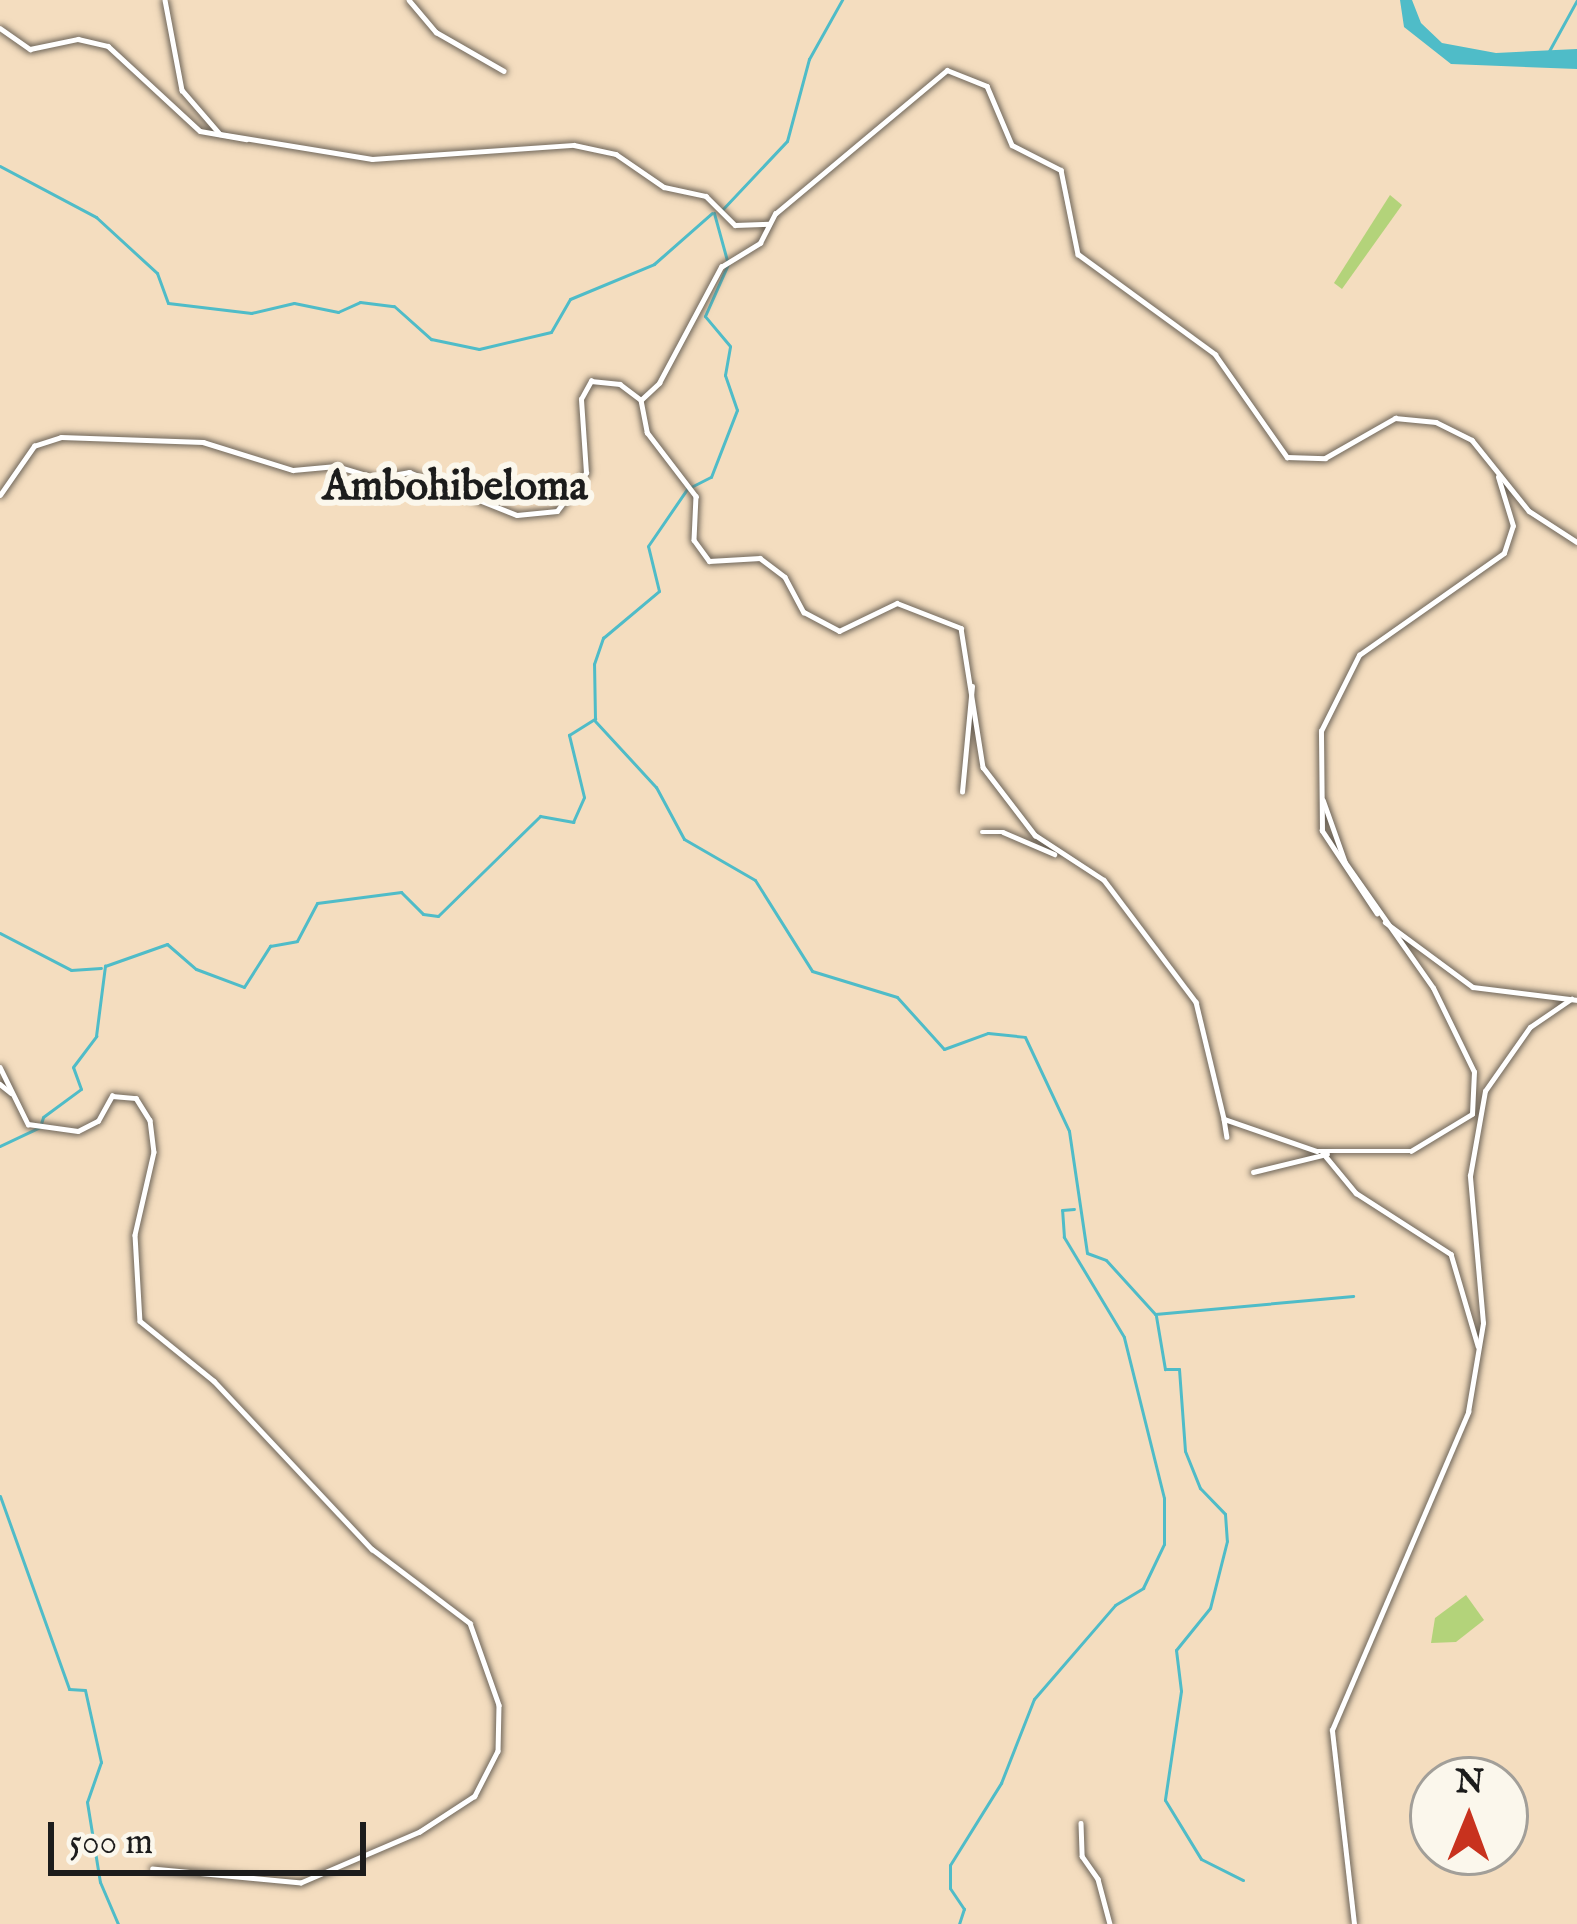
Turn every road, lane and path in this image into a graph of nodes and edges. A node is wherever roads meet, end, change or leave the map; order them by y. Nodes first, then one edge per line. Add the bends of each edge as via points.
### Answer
1 (165, 0) edge
2 (409, 0) edge
3 (0, 28) edge
4 (504, 71) dead end
5 (251, 138) junction
6 (770, 224) junction
7 (640, 400) junction
8 (1495, 472) junction
9 (0, 495) edge
10 (1577, 542) edge
11 (973, 680) junction
12 (962, 792) dead end
13 (982, 832) dead end
14 (1056, 854) junction
15 (1381, 919) junction
16 (1550, 995) junction
17 (1574, 999) edge
18 (1552, 1009) junction
19 (0, 1067) edge
20 (0, 1084) edge
21 (11, 1093) junction
22 (1480, 1101) junction
23 (1224, 1119) junction
24 (1227, 1137) dead end
25 (1317, 1151) junction
26 (1327, 1154) junction
27 (1253, 1172) dead end
28 (1480, 1351) junction
29 (1081, 1823) dead end
30 (153, 1870) dead end
31 (1110, 1924) edge
32 (1354, 1924) edge

1 - 5 street via 182,90 220,134
2 - 4 street via 436,32
3 - 5 street via 29,50 78,39 108,46 200,130
5 - 6 street via 372,159 574,145 616,154 744,227
6 - 7 street via 696,304 659,383
6 - 8 street via 937,75 964,71 997,97 1012,145 1060,170 1078,254 1215,354 1287,457 1325,458 1405,418 1458,431
7 - 9 street via 620,384 591,381 580,399 586,473 572,499 542,514 488,506 464,487 409,472 376,478 336,466 293,470 184,441 43,440
7 - 11 street via 647,432 691,486 694,540 709,561 760,558 785,577 804,612 839,631 897,603 927,610 961,628
8 - 10 street via 1547,528
8 - 15 street via 1513,526 1504,553 1359,655 1321,731 1318,817 1335,860
11 - 12 street
11 - 14 street via 983,767
13 - 14 street
14 - 23 street via 1094,870 1196,1002
15 - 16 street via 1423,958 1473,987
15 - 22 street via 1433,988
16 - 17 street
16 - 18 street
17 - 18 street
18 - 22 street via 1516,1043
19 - 21 street
20 - 21 street
21 - 30 street via 28,1124 74,1131 98,1121 112,1096 136,1098 151,1120 154,1152 135,1235 140,1321 214,1382 372,1549 470,1623 499,1705 498,1751 475,1796 420,1832 301,1883
22 - 25 street via 1460,1128 1411,1150
22 - 28 street via 1468,1199 1483,1291
23 - 24 street
23 - 25 street
25 - 26 street
26 - 27 street
26 - 28 street via 1357,1193 1451,1254
28 - 32 street via 1457,1441 1422,1505 1332,1730
29 - 31 street via 1082,1856

